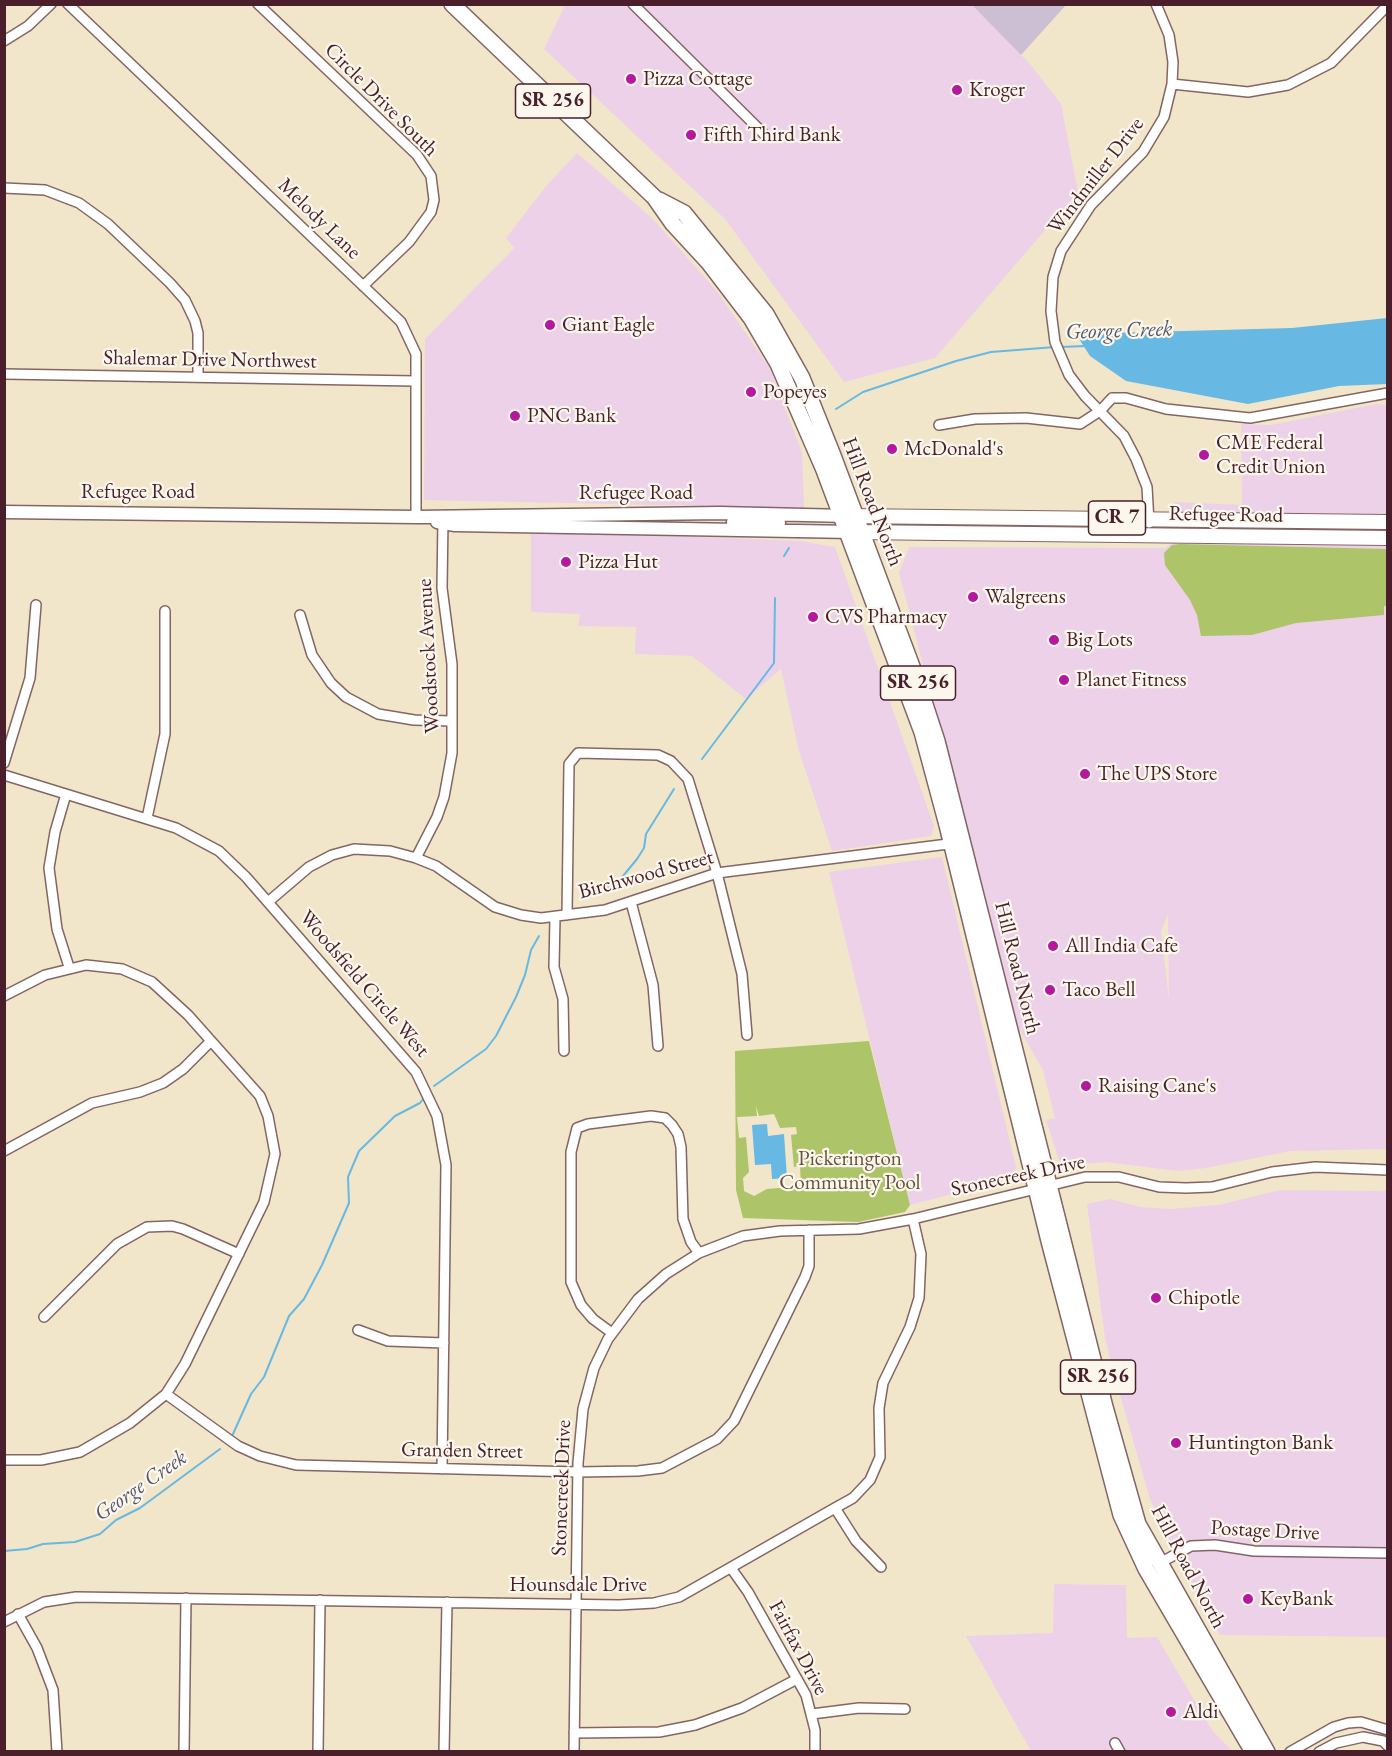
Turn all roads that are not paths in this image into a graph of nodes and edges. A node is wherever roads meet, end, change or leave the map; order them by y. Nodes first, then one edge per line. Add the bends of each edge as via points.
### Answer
1 (51, 4) edge
2 (68, 4) edge
3 (258, 4) edge
4 (452, 4) edge
5 (633, 4) edge
6 (1156, 4) edge
7 (1388, 5) edge
8 (4, 41) edge
9 (1172, 84) junction
10 (765, 135) dead end
11 (4, 188) edge
12 (363, 286) junction
13 (4, 374) edge
14 (198, 377) junction
15 (415, 381) junction
16 (1388, 393) edge
17 (1100, 411) junction
18 (939, 425) dead end
19 (4, 512) edge
20 (416, 518) junction
21 (443, 520) junction
22 (1149, 522) junction
23 (1388, 522) edge
24 (851, 524) junction
25 (1388, 538) edge
26 (36, 605) dead end
27 (165, 611) dead end
28 (300, 615) dead end
29 (453, 721) junction
30 (4, 763) edge
31 (4, 775) edge
32 (66, 794) junction
33 (147, 819) junction
34 (954, 843) junction
35 (416, 858) junction
36 (717, 873) junction
37 (268, 902) junction
38 (631, 902) junction
39 (567, 915) junction
40 (555, 917) junction
41 (69, 967) junction
42 (4, 996) edge
43 (747, 1035) dead end
44 (210, 1042) junction
45 (658, 1046) dead end
46 (564, 1051) dead end
47 (4, 1151) edge
48 (1388, 1170) edge
49 (1044, 1187) junction
50 (912, 1219) junction
51 (809, 1230) junction
52 (699, 1253) junction
53 (239, 1254) junction
54 (44, 1317) dead end
55 (358, 1330) dead end
56 (612, 1333) junction
57 (444, 1343) junction
58 (166, 1394) junction
59 (4, 1460) edge
60 (442, 1469) junction
61 (578, 1472) junction
62 (836, 1508) junction
63 (1388, 1553) edge
64 (1152, 1566) junction
65 (881, 1567) dead end
66 (730, 1568) junction
67 (186, 1598) junction
68 (320, 1600) junction
69 (447, 1602) junction
70 (577, 1604) junction
71 (18, 1614) junction
72 (4, 1622) edge
73 (797, 1679) junction
74 (905, 1709) dead end
75 (812, 1714) junction
76 (1348, 1724) junction
77 (1388, 1730) edge
78 (574, 1734) junction
79 (1352, 1738) junction
80 (1388, 1746) edge
81 (57, 1752) edge
82 (184, 1752) edge
83 (318, 1752) edge
84 (444, 1752) edge
85 (574, 1752) edge
86 (816, 1752) edge
87 (1253, 1752) edge
88 (1267, 1752) edge
89 (1290, 1752) edge
90 (1319, 1752) edge

1 - 8 street via 28,26
2 - 12 street, Melody Lane
3 - 12 street, Circle Drive South via 417,155 431,176 431,212 409,242
4 - 24 highway, Hill Road North / SR 256 via 678,219 757,327 778,364
5 - 10 street
6 - 9 street, Windmiller Drive via 1170,44
7 - 9 street via 1331,63 1288,86 1248,92
9 - 17 street, Windmiller Drive via 1164,117 1151,141 1092,205 1061,251 1053,277 1051,311 1057,346 1069,375
11 - 14 street via 45,190 79,203 108,224 170,283 185,300 195,321
12 - 15 street, Melody Lane via 392,311 407,331 416,354
13 - 14 street, Shalemar Drive Northwest
14 - 15 street, Shalemar Drive Northwest
15 - 20 street, Melody Lane
16 - 17 street via 1250,418 1166,409 1126,398 1112,398
17 - 18 street via 1080,424 1026,418 975,419
17 - 22 street, Windmiller Drive via 1124,436 1136,459 1147,487
19 - 20 main road, Refugee Road / CR 7
20 - 21 main road, Refugee Road / CR 7
21 - 24 main road, Refugee Road / CR 7 via 720,513
21 - 24 main road, Refugee Road via 672,529 680,522
21 - 29 street, Woodstock Avenue via 442,588 452,664
22 - 23 main road, Refugee Road / CR 7
22 - 24 main road, Refugee Road / CR 7 via 1007,517 996,524 967,526
24 - 25 main road, Refugee Road / CR 7
24 - 34 highway, Hill Road North / SR 256 via 922,732
24 - 49 highway, Hill Road North / SR 256 via 917,680 937,741
26 - 30 street via 30,678
27 - 33 street via 165,734
28 - 29 street via 312,655 346,697 378,714
29 - 35 street, Woodstock Avenue via 444,797
31 - 32 street, Woodsfield Circle West
32 - 33 street, Woodsfield Circle West
32 - 41 street via 49,868 57,928
33 - 37 street, Woodsfield Circle West via 188,832 219,851
34 - 36 street, Birchwood Street
34 - 49 highway, Hill Road North / SR 256
35 - 37 street, Birchwood Street via 376,849 341,852 309,867
35 - 40 street, Birchwood Street via 436,866 495,907 530,917
36 - 38 street, Birchwood Street
36 - 39 street via 688,779 671,761 658,755 578,753 569,764
36 - 43 street via 742,974
37 - 57 street, Woodsfield Circle West via 409,1062 431,1099 446,1165
38 - 39 street, Birchwood Street
38 - 45 street via 654,985
39 - 40 street, Birchwood Street
40 - 46 street via 554,967 563,999
41 - 42 street
41 - 44 street via 105,966 141,976 188,1015
44 - 47 street via 163,1083 92,1103
44 - 53 street via 260,1096 274,1141 268,1190
48 - 49 street, Stonecreek Drive via 1315,1167 1212,1186 1160,1187 1119,1177 1084,1177
49 - 50 street, Stonecreek Drive
49 - 64 highway, Hill Road North / SR 256 via 1108,1473 1121,1515
50 - 51 street, Stonecreek Drive via 859,1229
50 - 62 street, Hounsdale Drive via 922,1279 914,1315 880,1395 880,1457 862,1490
51 - 52 street, Stonecreek Drive via 744,1236
51 - 61 street, Granden Street via 809,1266 805,1277 741,1411 727,1431 662,1468
52 - 56 street, Stonecreek Drive via 656,1282
52 - 56 street via 683,1219 681,1147 672,1125 664,1118 651,1116 577,1128 571,1152 571,1282 589,1315
53 - 54 street via 183,1229 147,1227 117,1244
53 - 58 street
55 - 57 street via 388,1341
56 - 61 street, Stonecreek Drive via 588,1384 579,1433
57 - 60 street, Woodsfield Circle West
58 - 59 street via 130,1423 80,1452 41,1460
58 - 60 street, Granden Street via 227,1440 272,1460 320,1467
60 - 61 street, Granden Street
61 - 70 street, Stonecreek Drive
62 - 65 street via 856,1541
62 - 66 street, Hounsdale Drive
63 - 64 street, Postage Drive via 1191,1546
64 - 87 highway, Hill Road North / SR 256
64 - 88 highway, Hill Road North / SR 256
66 - 70 street, Hounsdale Drive via 669,1600
66 - 73 street, Fairfax Drive via 748,1592
67 - 68 street, Hounsdale Drive
67 - 71 street, Hounsdale Drive via 76,1597 44,1602
67 - 82 street
68 - 69 street, Hounsdale Drive
68 - 83 street
69 - 70 street, Hounsdale Drive
69 - 84 street
70 - 78 street, Stonecreek Drive
71 - 72 street, Hounsdale Drive
71 - 81 street via 37,1648 53,1690
73 - 75 street, Fairfax Drive
73 - 78 street via 741,1708 695,1725 659,1732
74 - 75 street via 859,1708
75 - 86 street, Fairfax Drive
76 - 77 street via 1362,1722
76 - 79 street
76 - 89 street via 1334,1726
78 - 85 street, Stonecreek Drive
79 - 80 street via 1383,1741
79 - 90 street

